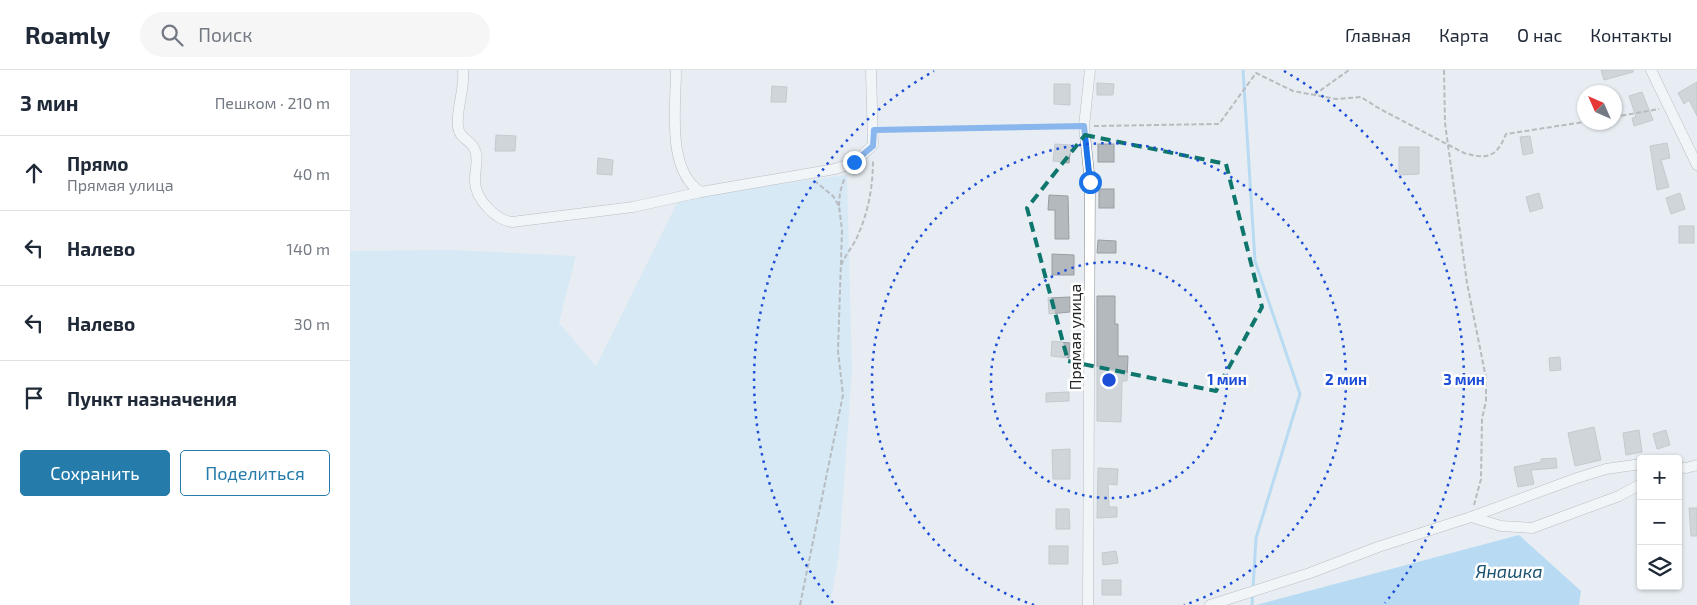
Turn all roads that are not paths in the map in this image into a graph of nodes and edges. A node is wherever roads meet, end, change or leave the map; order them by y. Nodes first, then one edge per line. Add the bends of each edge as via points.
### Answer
1 (463, 70) edge
2 (676, 70) edge
3 (871, 70) edge
4 (1090, 70) edge
5 (1651, 70) edge
6 (1697, 166) edge
7 (700, 192) junction
8 (1637, 465) edge
9 (1697, 465) edge
10 (1682, 467) edge
11 (1697, 473) edge
12 (1637, 486) edge
13 (1471, 516) junction
14 (1088, 605) edge
15 (1210, 605) edge

1 - 7 street via 465,83 458,130 475,149 477,191 503,221 633,207
2 - 7 street via 677,155 686,179
3 - 7 street via 873,146 854,162 835,169
4 - 14 street, Прямая улица via 1084,126 1090,182
5 - 6 street
8 - 13 street via 1606,469
9 - 10 street
10 - 11 street
12 - 13 street via 1532,528 1501,526
13 - 15 street

